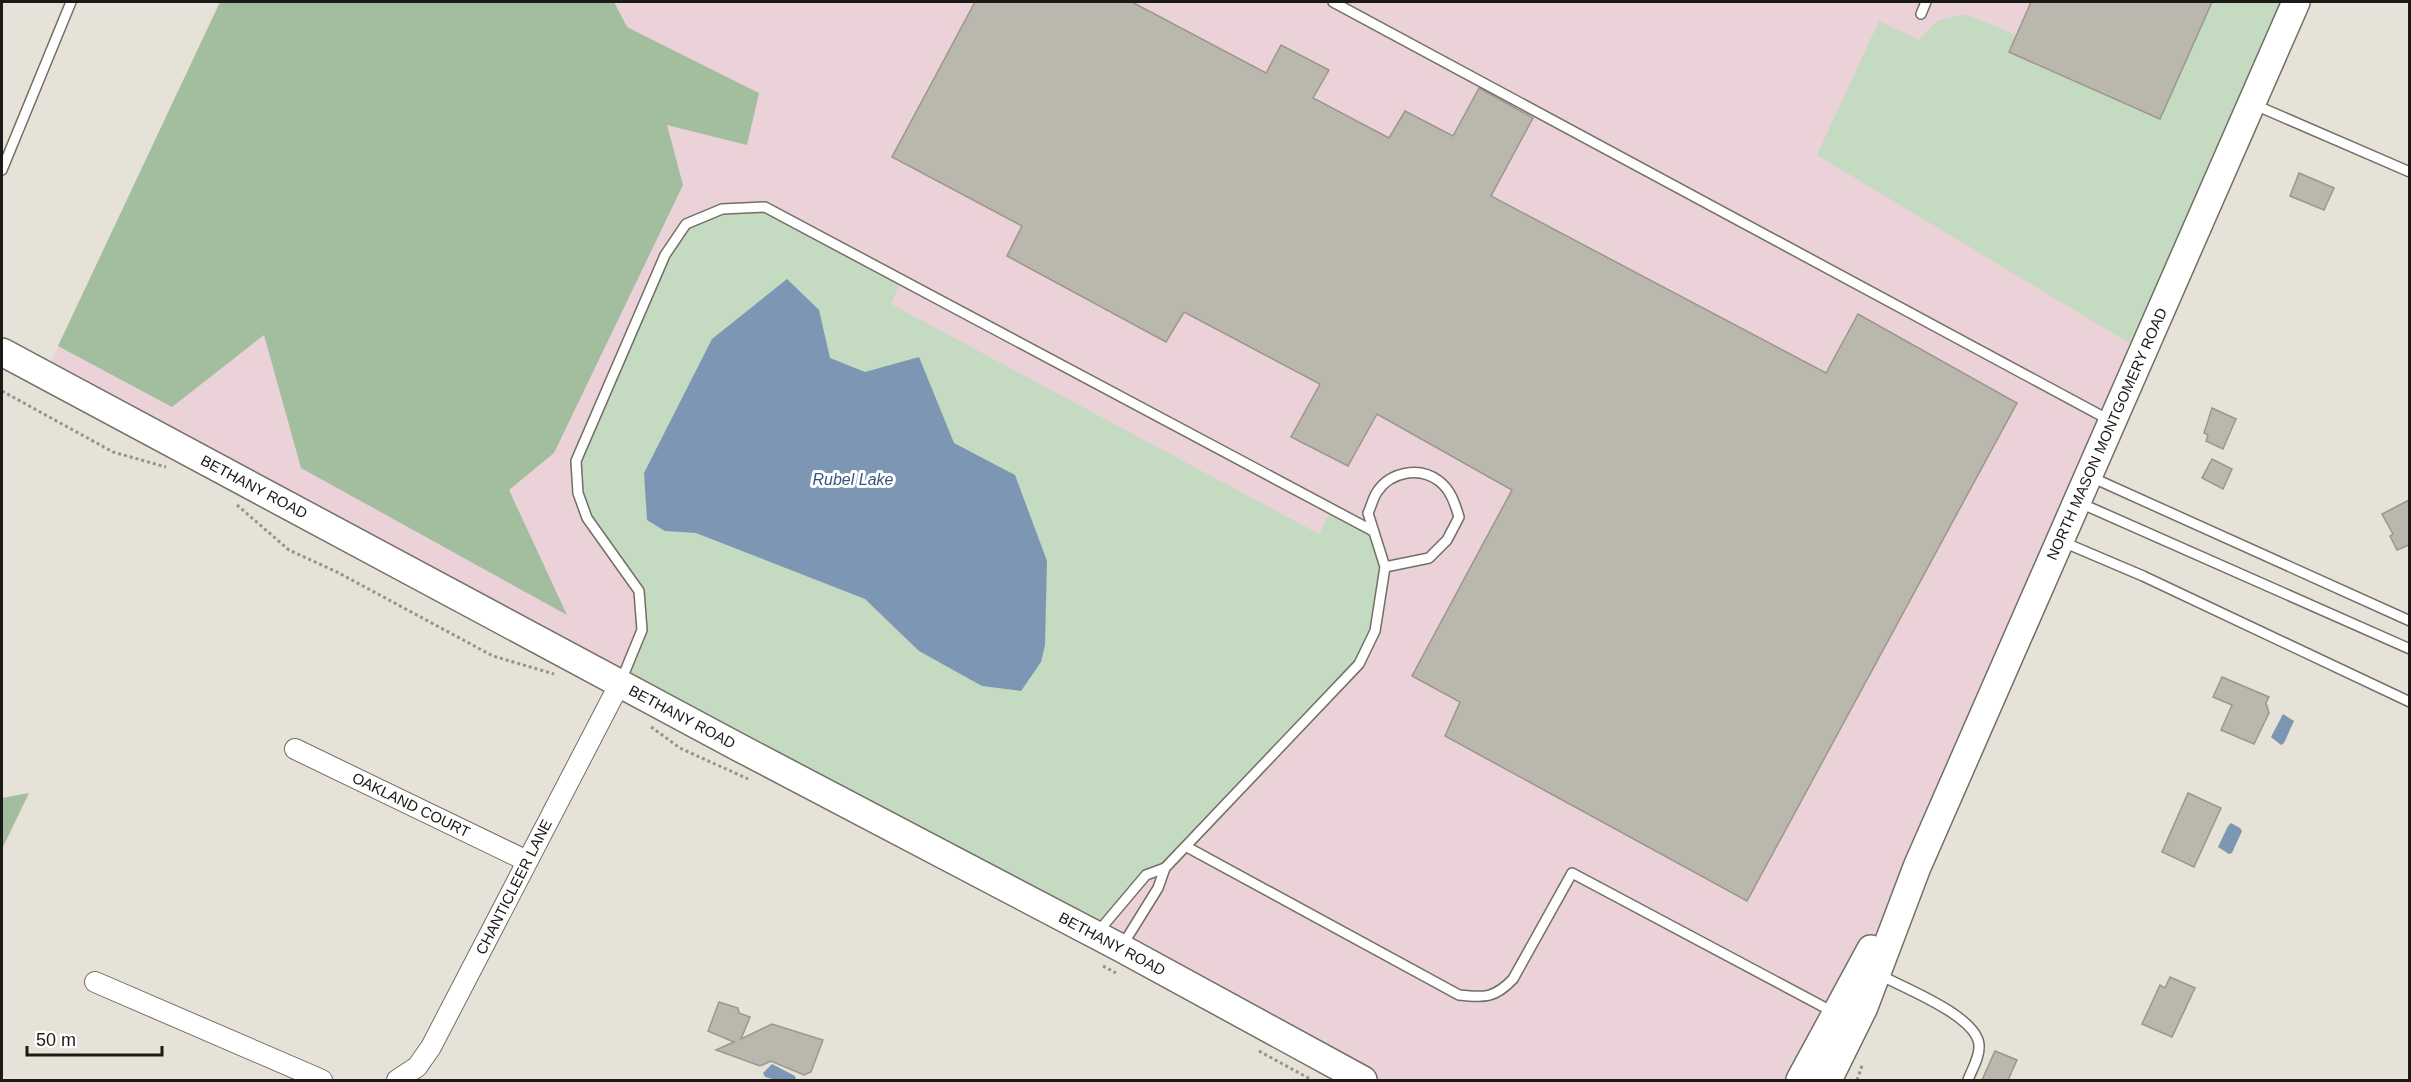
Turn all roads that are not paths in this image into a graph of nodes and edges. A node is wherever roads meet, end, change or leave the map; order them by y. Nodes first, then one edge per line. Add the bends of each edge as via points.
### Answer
1 (71, 2) edge
2 (1333, 2) edge
3 (1926, 2) edge
4 (2296, 2) edge
5 (1921, 14) dead end
6 (2252, 104) junction
7 (2, 170) edge
8 (2409, 172) edge
9 (2, 352) edge
10 (2113, 422) junction
11 (2089, 476) junction
12 (2078, 502) junction
13 (1373, 531) junction
14 (2060, 542) junction
15 (1385, 567) junction
16 (2409, 621) edge
17 (2409, 649) edge
18 (620, 683) junction
19 (2409, 702) edge
20 (295, 748) dead end
21 (1187, 847) junction
22 (527, 861) junction
23 (1917, 867) junction
24 (1165, 868) junction
25 (1095, 935) junction
26 (1121, 948) junction
27 (1877, 973) junction
28 (94, 982) dead end
29 (1846, 1018) junction
30 (322, 1080) edge
31 (397, 1080) edge
32 (1363, 1080) edge
33 (1800, 1080) edge
34 (1828, 1080) edge
35 (1968, 1080) edge

1 - 7 lane
2 - 10 lane
3 - 5 lane
4 - 6 main road, NORTH MASON MONTGOMERY ROAD
6 - 8 lane
6 - 10 main road, NORTH MASON MONTGOMERY ROAD
9 - 18 main road, BETHANY ROAD
10 - 11 main road, NORTH MASON MONTGOMERY ROAD
11 - 12 main road, NORTH MASON MONTGOMERY ROAD
11 - 16 lane
12 - 14 main road, NORTH MASON MONTGOMERY ROAD
12 - 17 lane
13 - 15 lane
13 - 15 lane via 1368,513 1377,492 1394,475 1417,471 1439,480 1453,497 1459,517 1447,540 1429,558
13 - 18 lane via 765,207 722,209 686,224 665,255 576,461 578,493 587,518 639,591 642,630
14 - 19 lane via 2143,576
14 - 23 main road, NORTH MASON MONTGOMERY ROAD
15 - 21 lane via 1375,631 1359,664
18 - 22 street, CHANTICLEER LANE
18 - 25 main road, BETHANY ROAD
20 - 22 street, OAKLAND COURT
21 - 24 lane
21 - 29 lane via 1459,995 1482,998 1501,992 1514,979 1572,873
22 - 31 street, CHANTICLEER LANE via 431,1047 417,1067
23 - 27 main road, NORTH MASON MONTGOMERY ROAD
23 - 29 main road, NORTH MASON MONTGOMERY ROAD
24 - 25 lane via 1146,875
24 - 26 lane via 1158,888
25 - 26 main road, BETHANY ROAD
26 - 32 main road, BETHANY ROAD
27 - 29 main road, NORTH MASON MONTGOMERY ROAD
27 - 35 lane via 1969,1025 1979,1044
28 - 30 street
29 - 33 main road, NORTH MASON MONTGOMERY ROAD
29 - 34 main road, NORTH MASON MONTGOMERY ROAD

